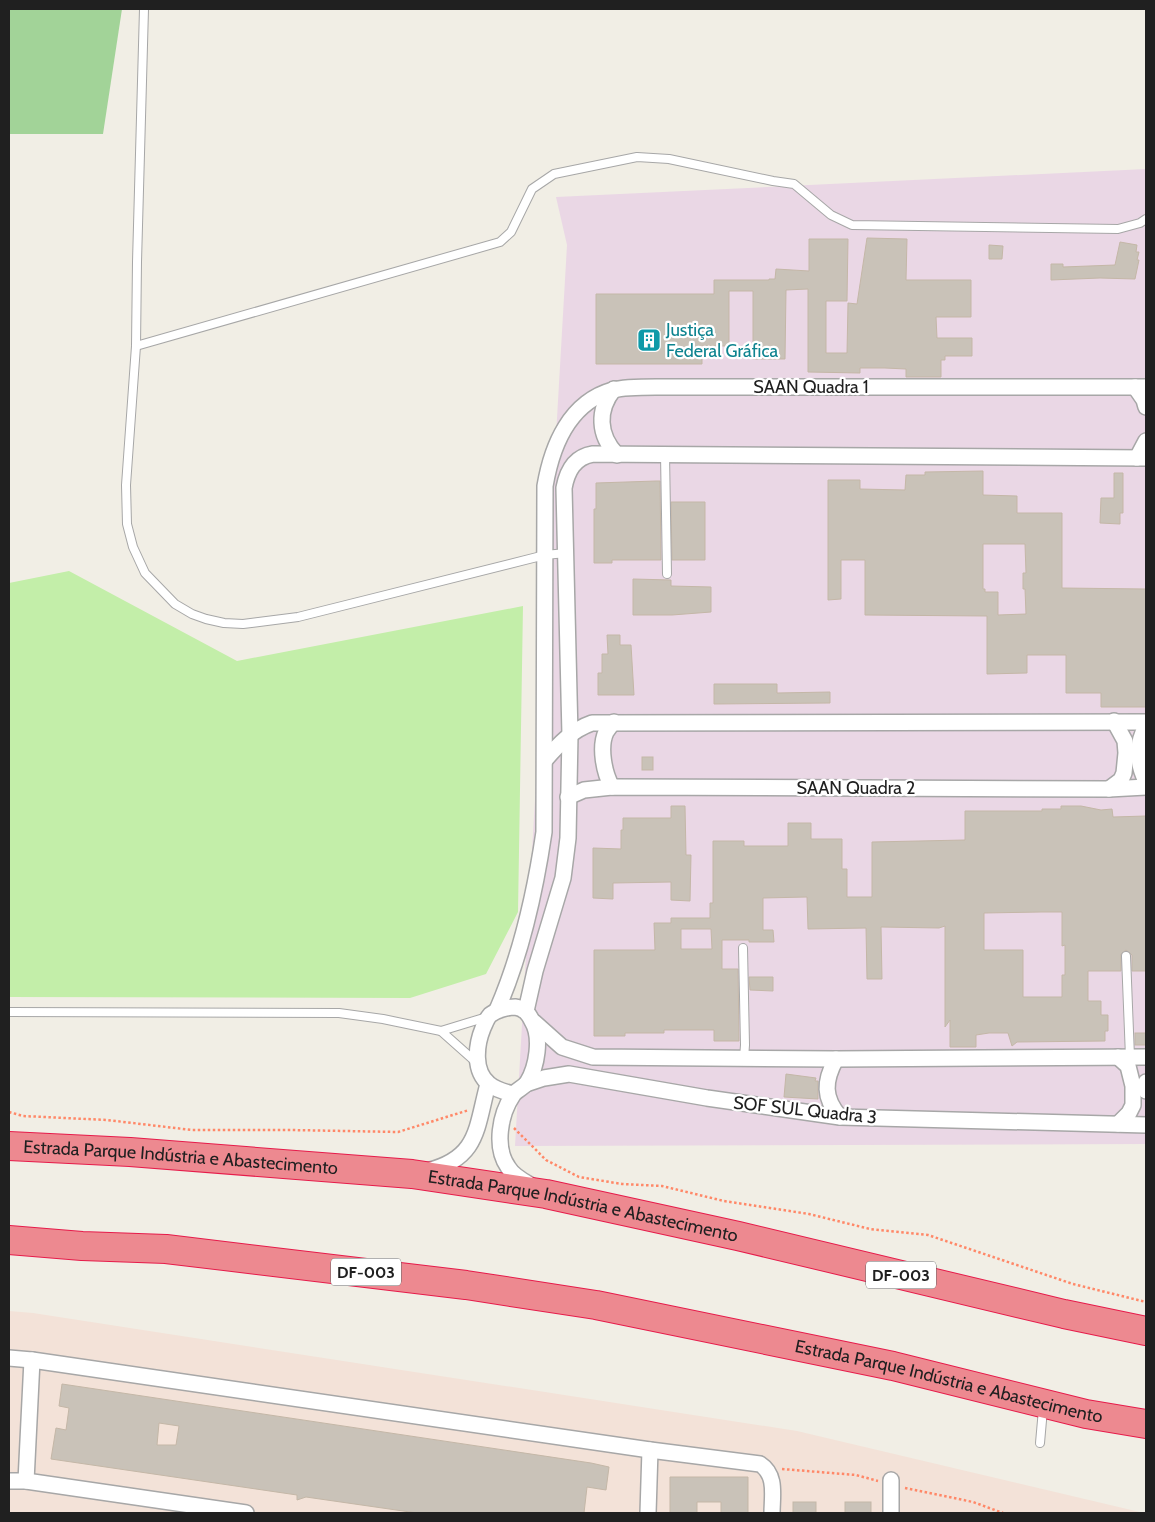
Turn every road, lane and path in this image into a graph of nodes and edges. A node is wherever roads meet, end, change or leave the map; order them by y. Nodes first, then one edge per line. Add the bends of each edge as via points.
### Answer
1 (144, 9) edge
2 (1146, 219) edge
3 (136, 346) junction
4 (1141, 387) edge
5 (614, 389) junction
6 (1146, 407) edge
7 (1146, 441) edge
8 (665, 454) junction
9 (617, 455) junction
10 (1142, 458) edge
11 (566, 553) junction
12 (545, 556) junction
13 (667, 574) dead end
14 (569, 705) junction
15 (1114, 721) junction
16 (614, 722) junction
17 (1146, 722) edge
18 (592, 723) junction
19 (1146, 727) edge
20 (570, 735) junction
21 (545, 760) junction
22 (1146, 780) edge
23 (612, 787) junction
24 (1146, 787) edge
25 (1109, 789) junction
26 (568, 797) junction
27 (743, 948) dead end
28 (1126, 956) dead end
29 (9, 1012) edge
30 (493, 1013) junction
31 (530, 1017) junction
32 (441, 1031) junction
33 (1124, 1057) junction
34 (744, 1058) junction
35 (1146, 1058) edge
36 (836, 1059) junction
37 (478, 1064) junction
38 (1146, 1082) edge
39 (488, 1084) junction
40 (526, 1084) junction
41 (1146, 1091) edge
42 (513, 1094) junction
43 (481, 1109) junction
44 (9, 1112) edge
45 (840, 1117) junction
46 (503, 1118) junction
47 (1118, 1124) junction
48 (1146, 1125) edge
49 (9, 1146) edge
50 (412, 1174) junction
51 (546, 1194) junction
52 (9, 1240) edge
53 (1146, 1302) edge
54 (1146, 1331) edge
55 (9, 1358) edge
56 (32, 1360) junction
57 (1043, 1404) junction
58 (1146, 1424) edge
59 (1040, 1443) dead end
60 (650, 1450) junction
61 (891, 1480) dead end
62 (9, 1481) edge
63 (26, 1481) junction
64 (246, 1513) edge
65 (648, 1513) edge
66 (772, 1513) edge
67 (891, 1513) edge

1 - 3 lane
2 - 3 lane via 1118,229 852,225 831,215 794,184 669,159 637,157 554,174 532,189 511,232 500,242
3 - 12 lane via 126,485 127,524 145,574 175,604 192,614 224,623 243,624 298,617
4 - 5 street, SAAN Quadra 1
4 - 6 street
5 - 9 street via 605,400 603,422 606,442
5 - 12 street, SAAN Quadra 1 via 594,397 574,414 552,455 544,497
7 - 10 street
8 - 9 street
8 - 10 street
8 - 13 lane
9 - 11 street via 587,455 574,463 569,472 564,488
11 - 12 lane
11 - 14 street
12 - 21 street, SAAN Quadra 1
14 - 18 street
14 - 20 street
15 - 16 street
15 - 17 street
15 - 25 street via 1125,742 1126,753 1121,780
16 - 18 street
16 - 23 street via 606,732 603,755 606,778
18 - 20 street
19 - 22 street via 1138,756
20 - 21 street
20 - 26 street
21 - 30 street, SAAN Quadra 1 via 544,832 537,882 507,987
23 - 25 street, SAAN Quadra 2
23 - 26 street, SAAN Quadra 2 via 584,790
24 - 25 street, SAAN Quadra 2
26 - 31 street via 568,838 563,878 535,971
27 - 34 lane
28 - 33 lane
29 - 32 lane via 339,1013
30 - 31 street via 515,1007
30 - 32 lane
30 - 37 street via 480,1035
31 - 34 street via 562,1047 593,1057
31 - 40 street via 537,1038 533,1069
32 - 37 lane
33 - 35 street
33 - 36 street
33 - 47 street via 1133,1086 1133,1104
34 - 36 street
36 - 45 street via 830,1070 827,1092 832,1108
37 - 39 street
38 - 41 street
39 - 42 street
39 - 43 street
40 - 42 street
40 - 45 street, SOF SUL Quadra 3 via 569,1074
42 - 46 street
43 - 44 path via 474,1108 398,1132 192,1130 107,1120 23,1116
43 - 50 street via 475,1134 460,1156 436,1168
45 - 47 street, SOF SUL Quadra 3
46 - 51 street via 501,1146 508,1168 518,1178
46 - 53 path via 546,1160 579,1177 662,1186 870,1229 928,1235 1073,1284
47 - 48 street, SOF SUL Quadra 3
49 - 50 highway, Estrada Parque Indústria e Abastecimento / DF-003
50 - 51 highway, Estrada Parque Indústria e Abastecimento / DF-003
51 - 54 highway, Estrada Parque Indústria e Abastecimento / DF-003
52 - 57 highway, Estrada Parque Indústria e Abastecimento / DF-003 via 175,1250 466,1284 577,1302 893,1366
55 - 56 street
56 - 60 street
56 - 63 street
57 - 58 highway, Estrada Parque Indústria e Abastecimento / DF-003
57 - 59 lane
60 - 65 street
60 - 66 street via 760,1464 770,1472
61 - 67 street
62 - 63 street
63 - 64 street

